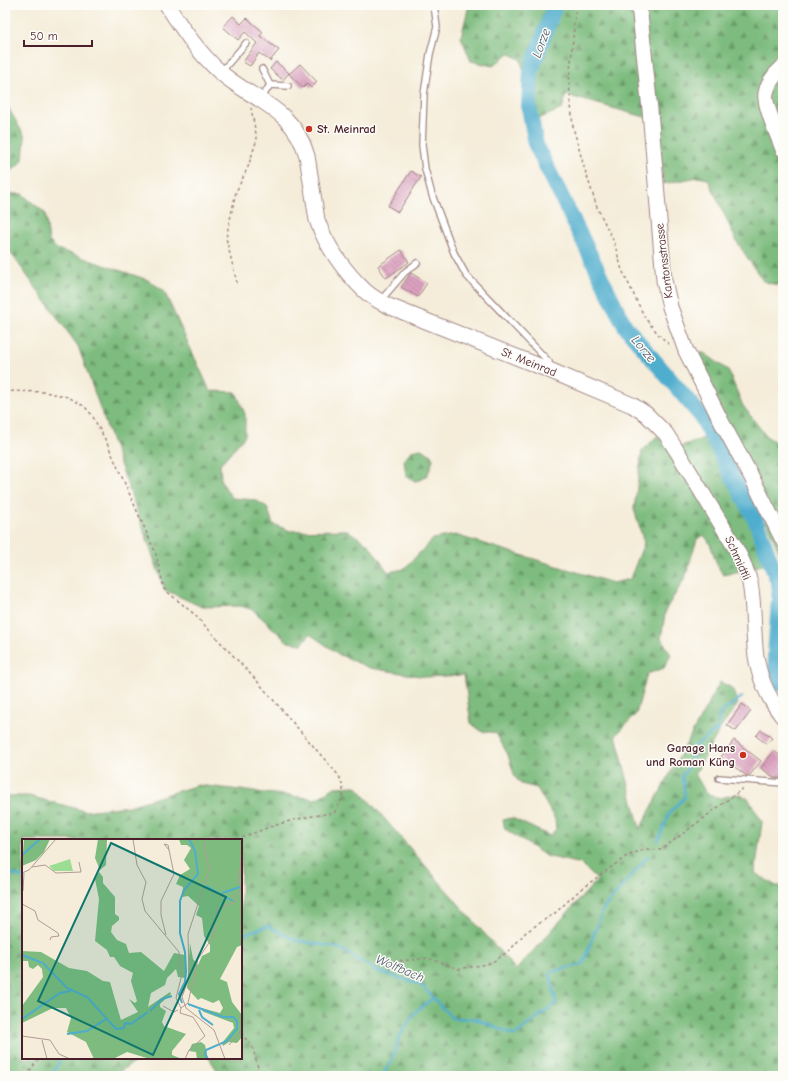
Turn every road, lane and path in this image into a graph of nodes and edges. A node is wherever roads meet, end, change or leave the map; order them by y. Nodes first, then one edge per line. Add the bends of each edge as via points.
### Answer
1 (167, 5) edge
2 (434, 5) edge
3 (576, 5) edge
4 (639, 5) edge
5 (246, 43) dead end
6 (783, 67) edge
7 (262, 69) dead end
8 (221, 73) junction
9 (270, 85) junction
10 (288, 86) dead end
11 (257, 97) junction
12 (783, 149) edge
13 (417, 263) dead end
14 (237, 283) dead end
15 (379, 301) junction
16 (673, 347) dead end
17 (549, 370) junction
18 (5, 391) edge
19 (666, 434) joint
20 (783, 540) edge
21 (783, 717) edge
22 (719, 778) dead end
23 (783, 784) edge
24 (749, 785) dead end
25 (238, 839) edge
26 (382, 962) dead end
27 (242, 1034) edge
28 (38, 1059) edge
29 (26, 1076) edge
30 (260, 1076) edge

1 - 8 street, St. Meinrad via 188,38
2 - 17 lane via 437,28 424,94 422,145 432,195 454,253 466,275 549,362
3 - 16 path via 569,82 574,127 584,167 597,207 614,242 622,270 646,318 659,335
4 - 20 street, Kantonsstrasse via 664,280 670,307 686,351
5 - 8 lane
6 - 12 street via 769,82 765,94
7 - 9 lane
8 - 11 street, St. Meinrad
9 - 10 lane
9 - 11 lane
11 - 14 path via 250,107 257,139 236,192 226,238
11 - 15 street, St. Meinrad via 294,128 304,146 310,168 317,220 326,241 347,270
13 - 15 lane via 405,272
15 - 17 street, St. Meinrad
17 - 19 street, St. Meinrad via 632,405
18 - 25 path via 45,392 68,397 84,406 92,415 152,542 164,589 194,614 257,681 339,776 344,788 342,799 334,813 308,815
19 - 21 street, Schmidtli via 735,547 744,567 750,582 753,603 757,662 771,701
22 - 23 lane
24 - 26 path via 660,850 644,849 627,856 581,889 555,913 526,932 510,950 496,960 459,969 428,958
27 - 30 path via 253,1048
28 - 29 path

